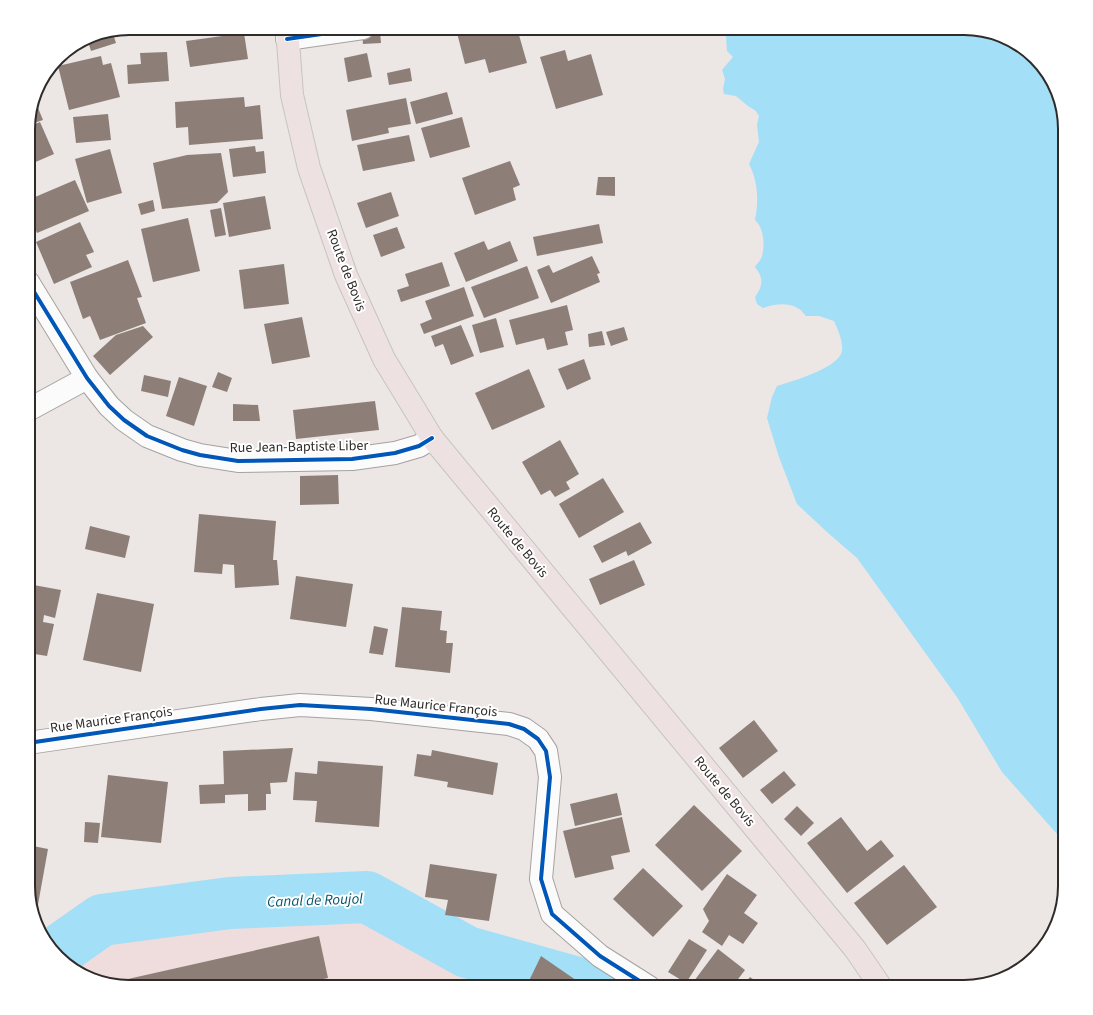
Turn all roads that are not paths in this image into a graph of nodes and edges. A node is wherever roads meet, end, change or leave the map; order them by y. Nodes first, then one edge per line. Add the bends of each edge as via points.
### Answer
1 (287, 35) edge
2 (35, 293) edge
3 (87, 378) junction
4 (35, 406) edge
5 (432, 438) junction
6 (35, 742) edge
7 (638, 980) edge
8 (876, 980) edge

1 - 5 main road, Route de Bovis via 292,95 309,168 346,275 384,359
2 - 3 street, Rue Jean-Baptiste Liber
3 - 4 street
3 - 5 street, Rue Jean-Baptiste Liber via 124,420 147,436 200,455 238,460 352,459 395,453 419,446
5 - 8 main road, Route de Bovis via 855,949
6 - 7 street, Rue Maurice François via 300,705 371,709 509,724 524,729 538,739 546,751 550,776 541,879 552,914 600,956

